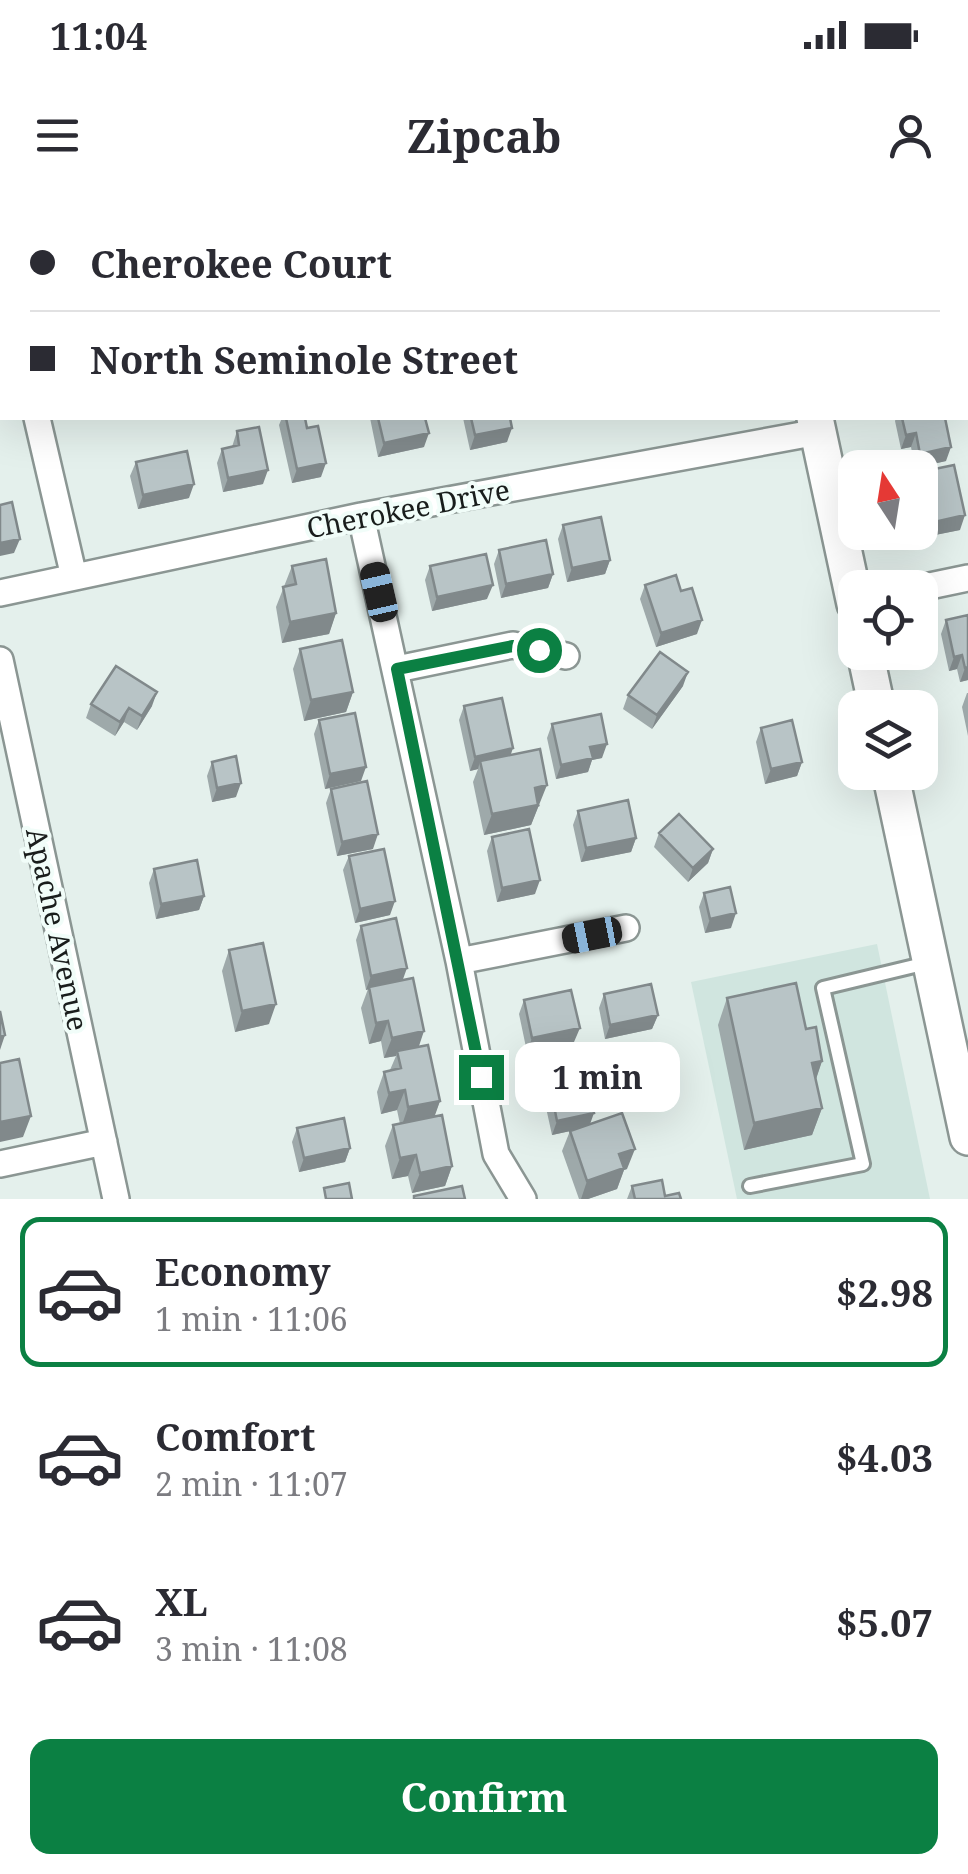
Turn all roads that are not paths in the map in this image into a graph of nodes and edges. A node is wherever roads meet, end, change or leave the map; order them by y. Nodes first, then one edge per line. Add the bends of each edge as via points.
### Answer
1 (37, 420) edge
2 (817, 425) edge
3 (361, 516) junction
4 (848, 570) edge
5 (74, 578) junction
6 (968, 578) edge
7 (938, 584) edge
8 (0, 592) edge
9 (566, 656) dead end
10 (0, 660) edge
11 (397, 669) junction
12 (894, 790) edge
13 (626, 928) dead end
14 (459, 961) junction
15 (930, 962) junction
16 (968, 1137) edge
17 (104, 1142) junction
18 (0, 1164) edge
19 (750, 1186) dead end
20 (116, 1199) edge
21 (523, 1199) edge

1 - 5 street
2 - 3 street, Cherokee Drive
2 - 4 main road
3 - 5 street, Cherokee Drive
3 - 11 street
5 - 8 street, Cherokee Drive
6 - 7 street
9 - 11 street via 513,646
10 - 17 street, Apache Avenue
11 - 14 street
12 - 15 main road
13 - 14 street
14 - 21 street via 496,1154
15 - 16 main road
15 - 19 lane via 823,988 863,1164
17 - 18 street
17 - 20 street, Apache Avenue

